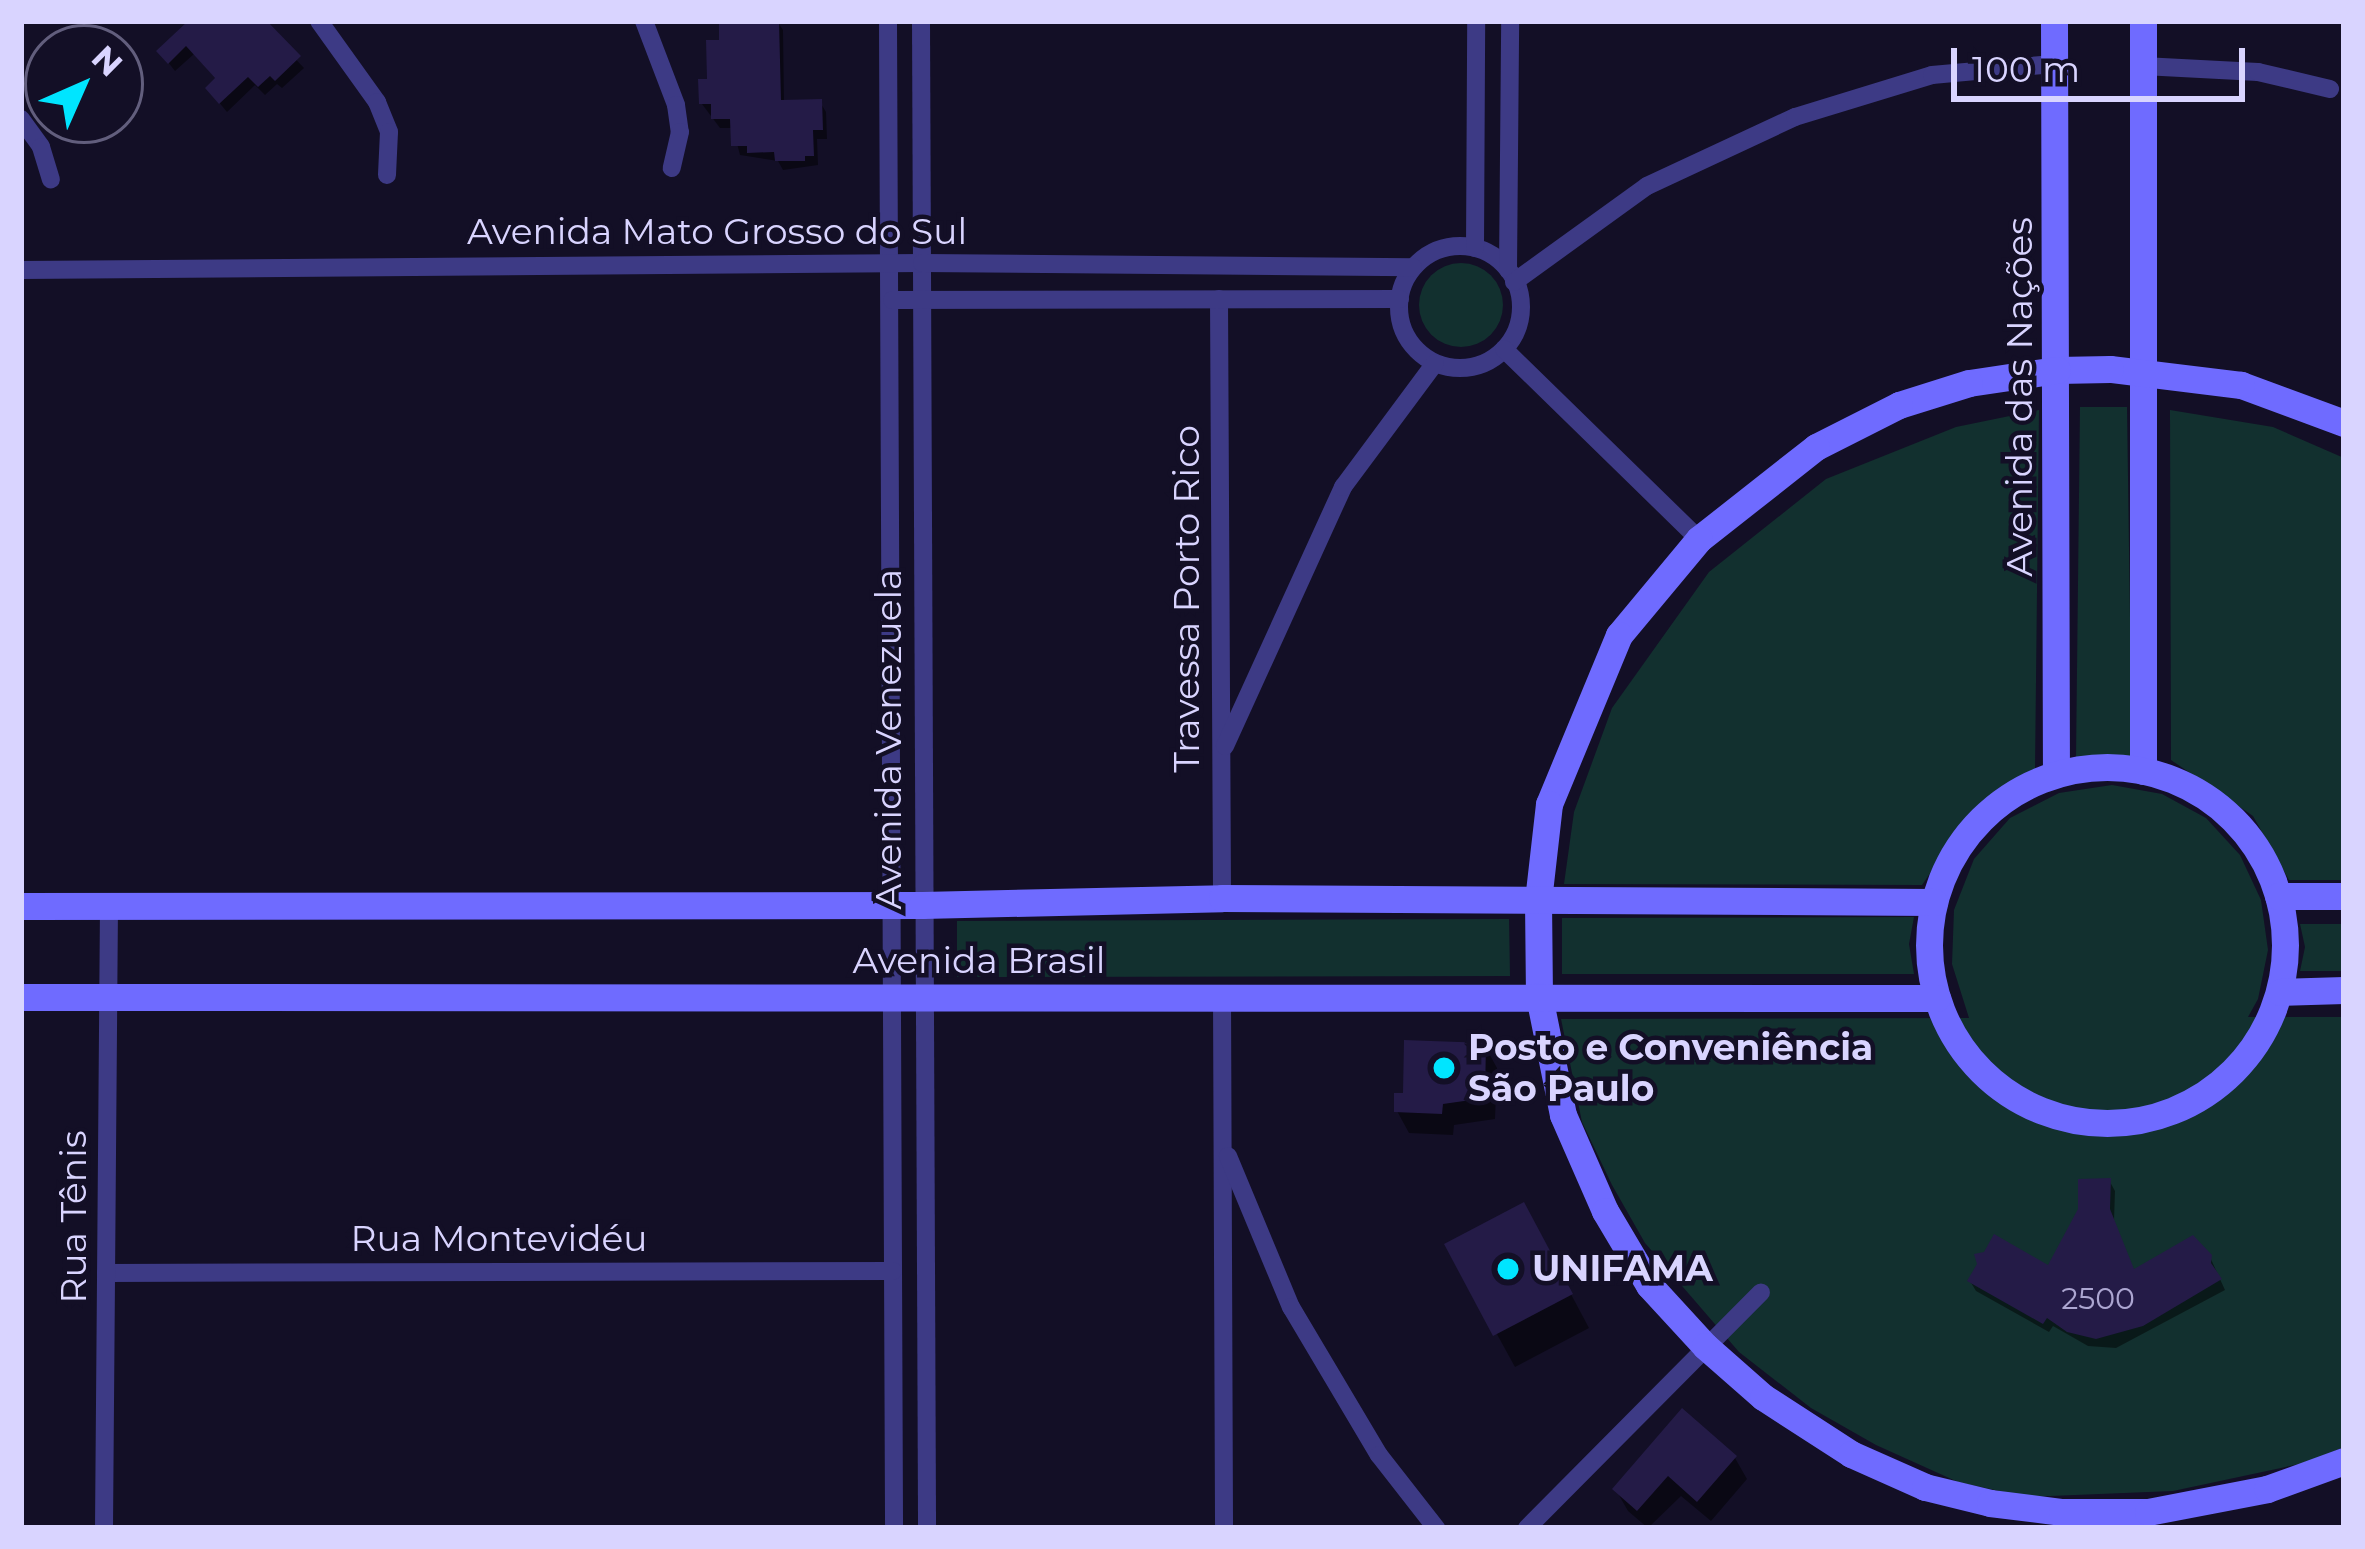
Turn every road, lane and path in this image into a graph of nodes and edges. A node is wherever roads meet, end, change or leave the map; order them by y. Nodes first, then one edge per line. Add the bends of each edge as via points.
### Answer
1 (319, 21) edge
2 (644, 21) edge
3 (889, 21) edge
4 (921, 21) edge
5 (1476, 21) edge
6 (1510, 21) edge
7 (2054, 21) edge
8 (2143, 21) edge
9 (2054, 64) junction
10 (2143, 66) junction
11 (2330, 88) dead end
12 (21, 119) edge
13 (672, 168) dead end
14 (387, 176) dead end
15 (51, 180) dead end
16 (1474, 248) junction
17 (922, 263) junction
18 (890, 264) junction
19 (1413, 267) junction
20 (21, 269) edge
21 (1511, 276) junction
22 (1219, 299) junction
23 (1400, 299) junction
24 (892, 300) junction
25 (922, 300) junction
26 (1504, 349) junction
27 (1435, 363) junction
28 (2057, 370) junction
29 (2144, 372) junction
30 (2344, 423) edge
31 (1699, 539) junction
32 (1221, 757) junction
33 (2144, 771) junction
34 (2056, 774) junction
35 (2278, 896) junction
36 (2344, 896) edge
37 (1222, 898) junction
38 (1538, 901) junction
39 (1934, 902) junction
40 (892, 905) junction
41 (922, 905) junction
42 (21, 906) edge
43 (109, 906) junction
44 (2344, 990) edge
45 (2280, 992) junction
46 (1222, 996) junction
47 (1539, 996) junction
48 (21, 997) edge
49 (108, 997) junction
50 (893, 997) junction
51 (923, 997) junction
52 (1937, 998) junction
53 (1222, 1140) junction
54 (892, 1271) junction
55 (106, 1273) junction
56 (1761, 1292) dead end
57 (1705, 1346) junction
58 (2344, 1461) edge
59 (2062, 1520) edge
60 (2148, 1520) edge
61 (104, 1528) edge
62 (894, 1528) edge
63 (927, 1528) edge
64 (1224, 1528) edge
65 (1436, 1528) edge
66 (1527, 1528) edge

1 - 14 street via 376,102 389,132
2 - 13 street via 676,105
3 - 18 street, Avenida Venezuela
4 - 17 street, Avenida Venezuela
5 - 16 street
6 - 21 street
7 - 9 main road, Avenida das Nações
8 - 10 main road
9 - 21 street via 1932,74 1795,117 1647,186
9 - 28 main road, Avenida das Nações
10 - 11 street via 2258,71
10 - 29 main road
12 - 15 street
16 - 19 street via 1441,248
16 - 21 street
17 - 18 street, Avenida Mato Grosso do Sul
17 - 19 street, Avenida Mato Grosso do Sul
17 - 25 street, Avenida Venezuela
18 - 20 street, Avenida Mato Grosso do Sul
18 - 24 street, Avenida Venezuela
19 - 23 street
21 - 26 street via 1521,311
22 - 23 street, Avenida Mato Grosso do Sul
22 - 25 street, Avenida Mato Grosso do Sul
22 - 32 street, Travessa Porto Rico
23 - 27 street via 1408,340
24 - 25 street, Avenida Mato Grosso do Sul
24 - 40 street, Avenida Venezuela
25 - 41 street, Avenida Venezuela
26 - 27 street via 1472,367
26 - 31 street
27 - 32 street via 1343,487
28 - 29 main road
28 - 31 main road via 1970,383 1899,405 1816,447
28 - 34 main road, Avenida das Nações
29 - 30 main road via 2241,385
29 - 33 main road
31 - 38 main road via 1618,635 1580,718 1549,804
32 - 37 street, Travessa Porto Rico
33 - 34 main road
33 - 35 main road via 2206,796 2237,824
34 - 39 main road via 2000,801 1958,845
35 - 36 main road
35 - 45 main road
37 - 38 main road, Avenida Brasil
37 - 41 main road, Avenida Brasil
38 - 39 main road, Avenida Brasil
38 - 47 main road
39 - 52 main road via 1929,950
40 - 41 main road, Avenida Brasil
40 - 43 main road, Avenida Brasil
40 - 50 street, Avenida Venezuela
41 - 51 street, Avenida Venezuela
42 - 43 main road, Avenida Brasil
43 - 49 street, Rua Tênis
44 - 45 main road
45 - 52 main road via 2259,1040 2216,1087 2158,1116 2107,1123 2051,1114 2002,1088 1962,1048
46 - 47 main road, Avenida Brasil
46 - 51 main road, Avenida Brasil
46 - 53 street
47 - 52 main road, Avenida Brasil
47 - 57 main road via 1563,1115 1605,1211 1649,1285
48 - 49 main road, Avenida Brasil
49 - 50 main road, Avenida Brasil
49 - 55 street, Rua Tênis
50 - 51 main road, Avenida Brasil
50 - 54 street, Avenida Venezuela
51 - 63 street, Avenida Venezuela
53 - 64 street
53 - 65 street via 1291,1307 1379,1455
54 - 55 street, Rua Montevidéu
54 - 62 street, Avenida Venezuela
55 - 61 street, Rua Tênis
56 - 57 street
57 - 59 main road via 1763,1397 1851,1454 1924,1486
57 - 66 street
58 - 60 main road
59 - 60 main road

